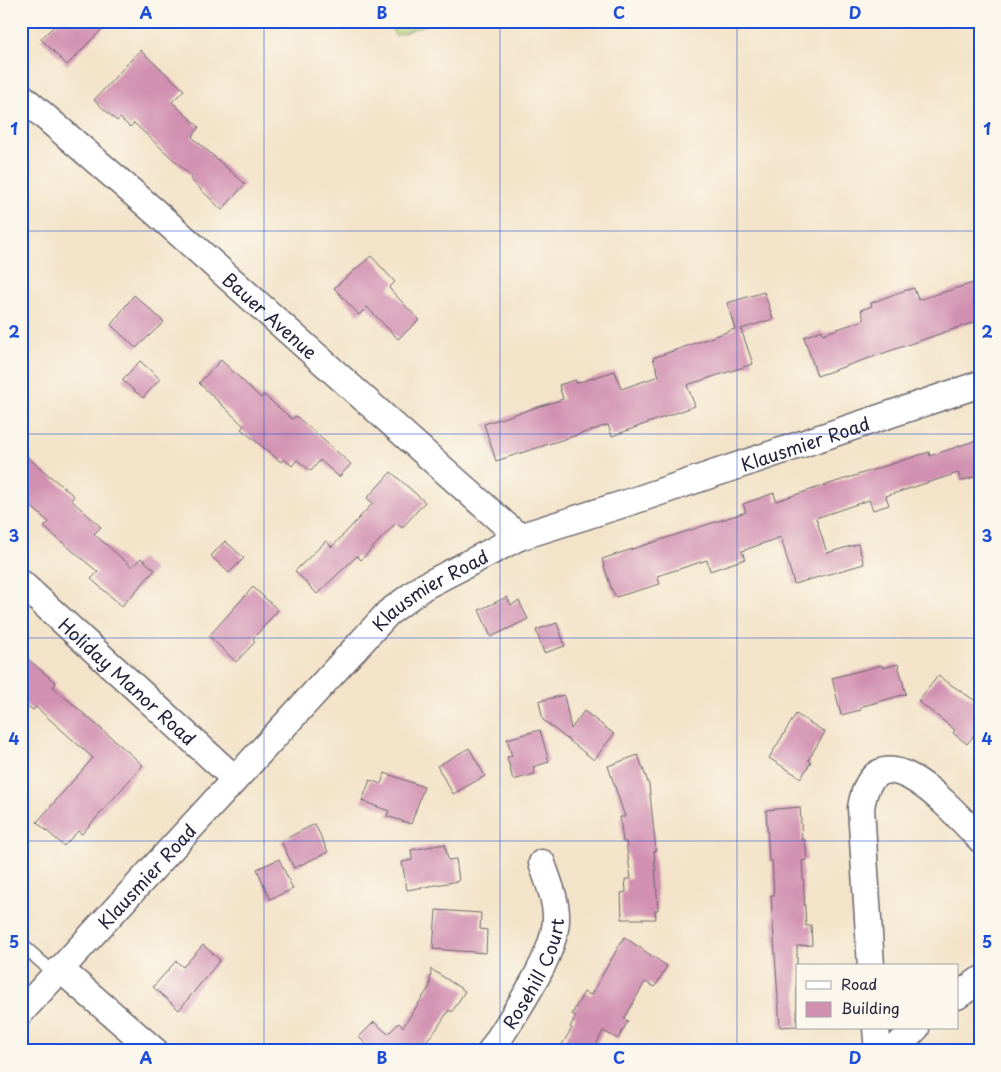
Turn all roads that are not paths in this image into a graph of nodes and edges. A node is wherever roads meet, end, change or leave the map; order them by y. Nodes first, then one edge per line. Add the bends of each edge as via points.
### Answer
1 (21, 96) edge
2 (980, 384) edge
3 (519, 537) junction
4 (21, 582) edge
5 (235, 779) junction
6 (980, 839) edge
7 (542, 863) dead end
8 (21, 944) edge
9 (871, 964) edge
10 (58, 972) junction
11 (980, 980) edge
12 (958, 995) edge
13 (21, 1012) edge
14 (876, 1030) edge
15 (914, 1030) edge
16 (155, 1051) edge
17 (491, 1051) edge
18 (878, 1051) edge
19 (894, 1051) edge

1 - 3 street, Bauer Avenue via 165,220
2 - 3 street, Klausmier Road
3 - 5 street, Klausmier Road via 423,587 388,612
4 - 5 street, Holiday Manor Road
5 - 10 street, Klausmier Road
6 - 9 street via 921,782 893,771 882,772 872,778 860,808
7 - 17 street, Rosehill Court via 556,919 551,948
8 - 10 lane
10 - 13 street, Klausmier Road
10 - 16 street
11 - 12 street
14 - 18 street
15 - 19 street

